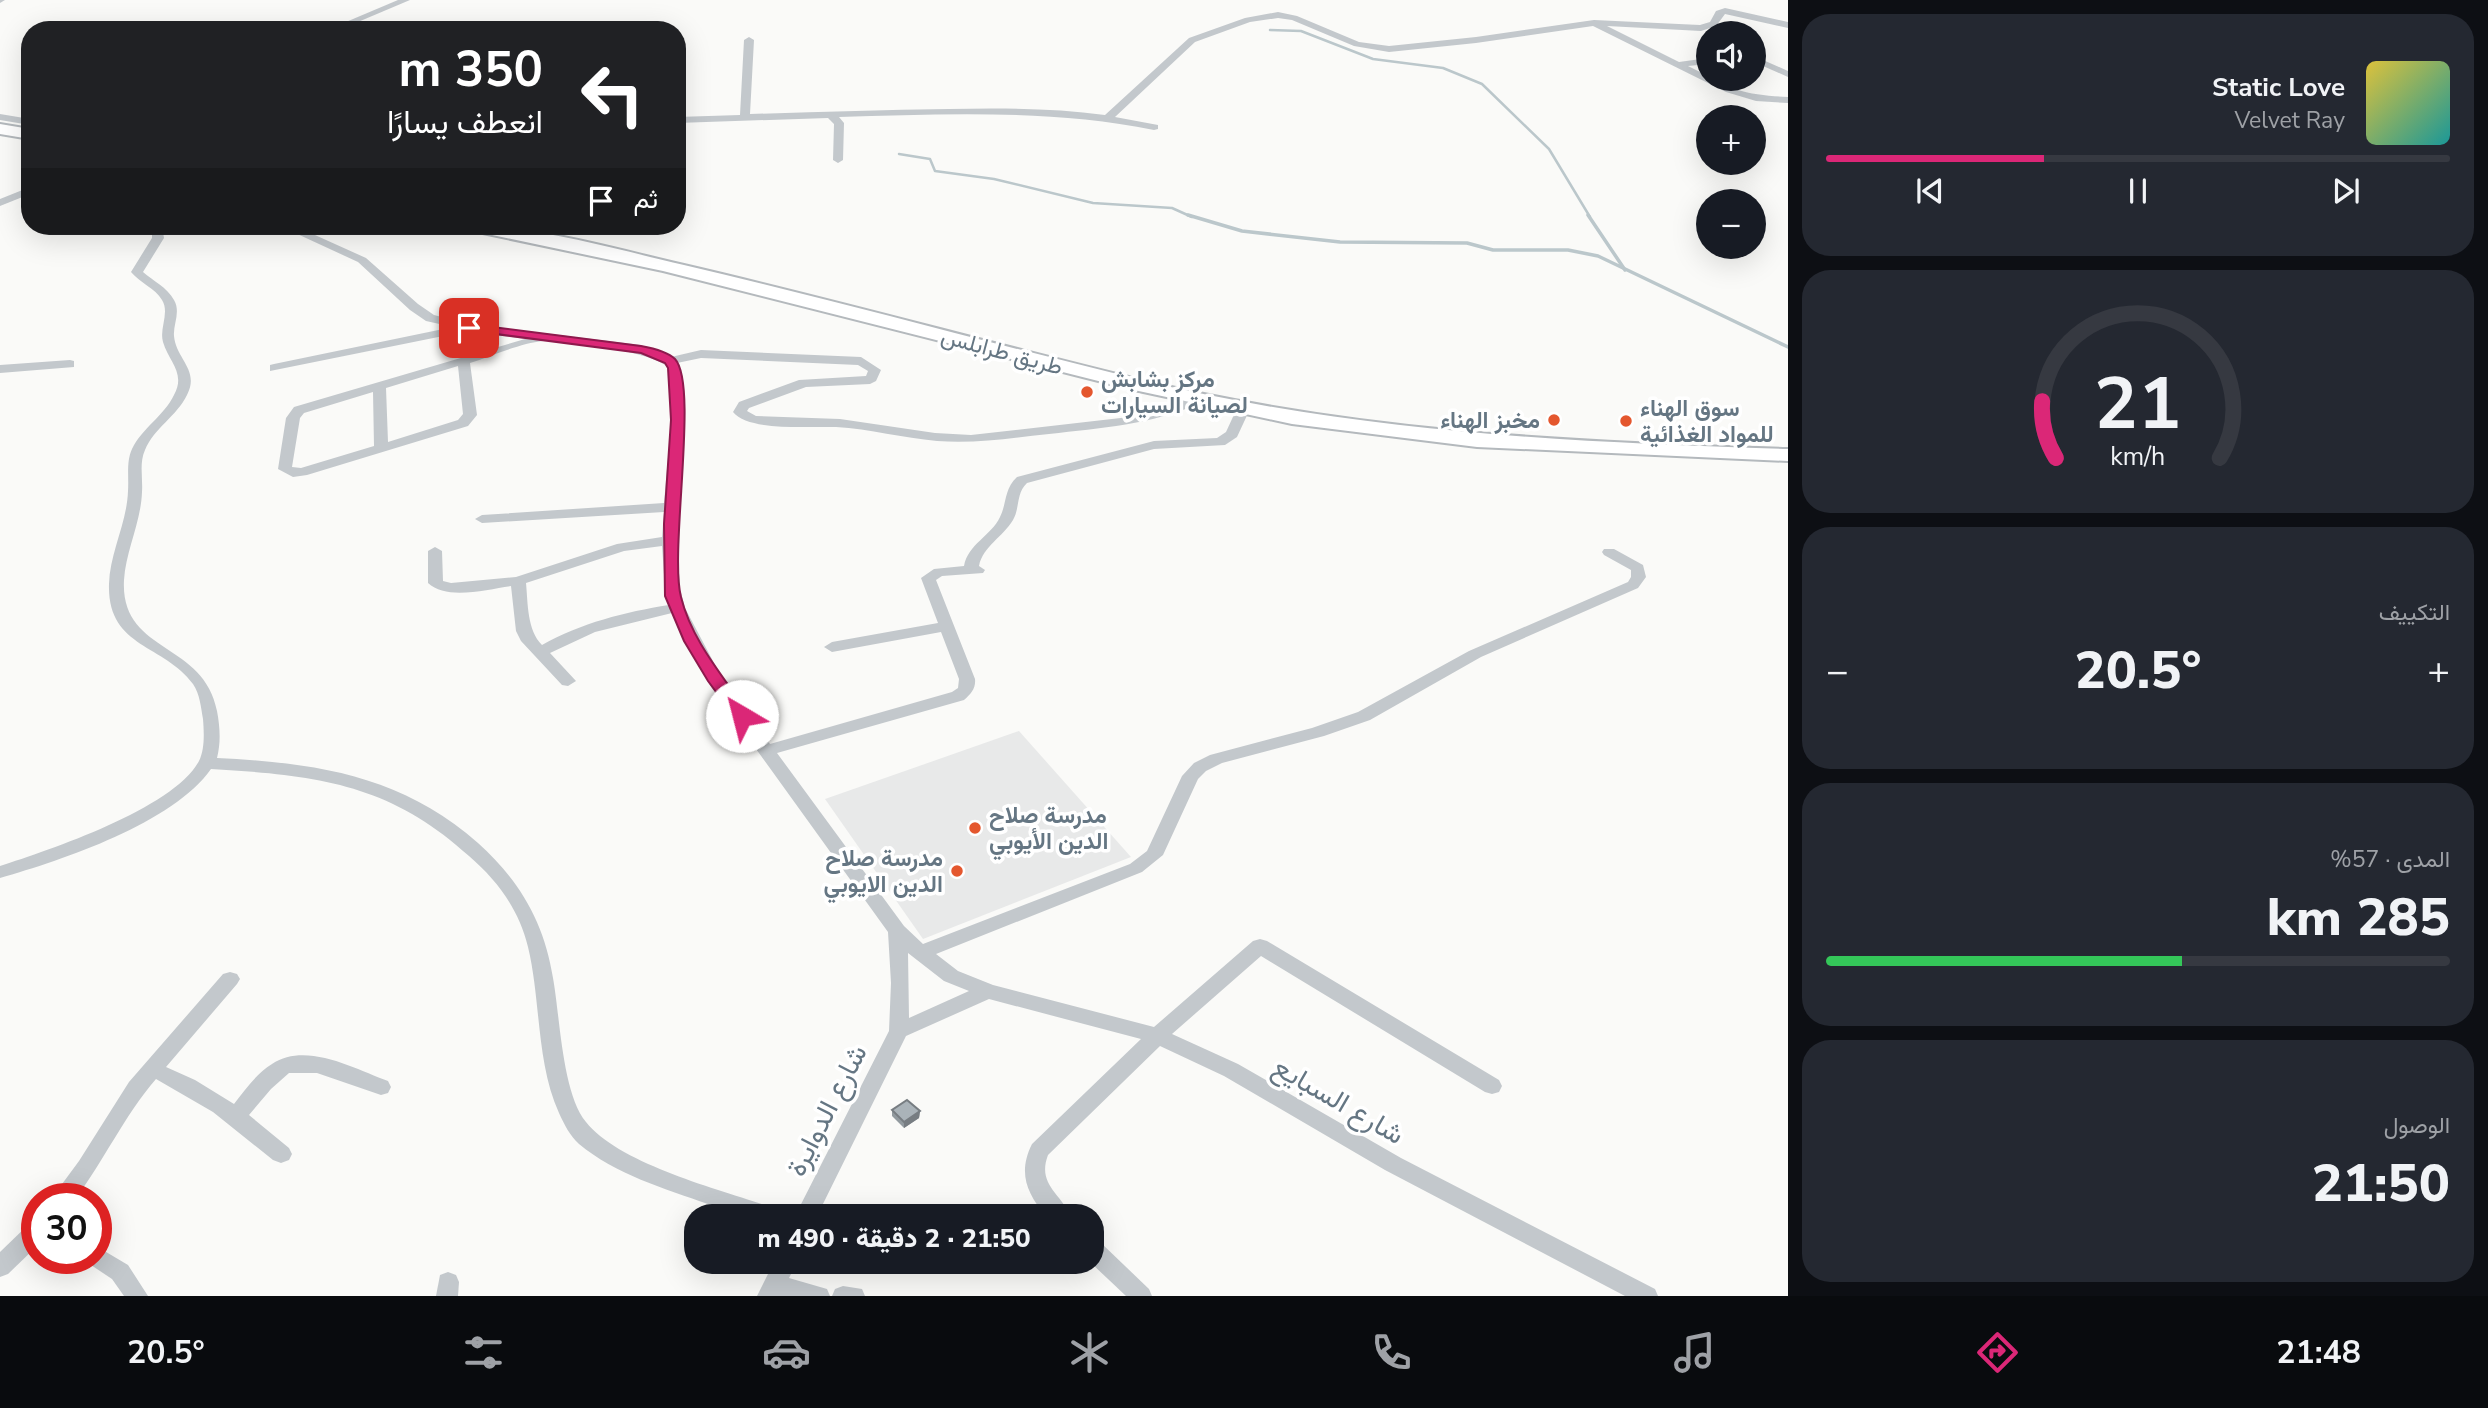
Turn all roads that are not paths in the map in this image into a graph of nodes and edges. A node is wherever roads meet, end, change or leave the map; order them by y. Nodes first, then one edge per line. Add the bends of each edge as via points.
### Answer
1 (406, 0) edge
2 (354, 21) edge
3 (1594, 23) junction
4 (1788, 25) edge
5 (749, 40) dead end
6 (1696, 62) edge
7 (1766, 64) edge
8 (1676, 65) junction
9 (1788, 74) edge
10 (1788, 100) edge
11 (830, 113) junction
12 (0, 117) edge
13 (745, 117) junction
14 (1109, 117) junction
15 (21, 120) edge
16 (686, 120) edge
17 (1154, 127) dead end
18 (4, 133) edge
19 (21, 140) edge
20 (838, 160) dead end
21 (21, 194) edge
22 (0, 203) edge
23 (160, 235) edge
24 (306, 235) edge
25 (514, 235) edge
26 (564, 235) edge
27 (469, 328) junction
28 (542, 337) junction
29 (670, 361) junction
30 (464, 362) junction
31 (70, 364) dead end
32 (274, 368) dead end
33 (0, 369) edge
34 (379, 386) junction
35 (1195, 400) junction
36 (1243, 409) junction
37 (382, 447) junction
38 (1751, 454) junction
39 (1788, 455) edge
40 (672, 507) junction
41 (482, 519) dead end
42 (671, 540) junction
43 (435, 551) dead end
44 (1609, 552) dead end
45 (518, 581) junction
46 (677, 608) junction
47 (946, 626) junction
48 (832, 647) dead end
49 (541, 652) junction
50 (568, 681) dead end
51 (768, 750) junction
52 (207, 763) junction
53 (0, 872) edge
54 (897, 931) junction
55 (920, 953) junction
56 (230, 979) dead end
57 (988, 991) junction
58 (899, 1031) junction
59 (1157, 1036) junction
60 (152, 1069) junction
61 (1492, 1086) dead end
62 (381, 1087) dead end
63 (237, 1115) junction
64 (281, 1154) dead end
65 (74, 1183) edge
66 (737, 1204) edge
67 (812, 1204) edge
68 (1051, 1204) edge
69 (21, 1247) edge
70 (1104, 1261) edge
71 (0, 1267) edge
72 (112, 1267) edge
73 (780, 1274) edge
74 (772, 1290) edge
75 (137, 1296) edge
76 (819, 1296) edge
77 (843, 1296) edge
78 (854, 1296) edge
79 (1141, 1296) edge
80 (1647, 1296) edge

1 - 2 street
3 - 4 street via 1701,28 1725,11
3 - 8 street
3 - 14 street via 1389,49 1357,44 1294,18 1269,15 1192,40
5 - 13 street
6 - 8 street
7 - 9 street
8 - 10 street via 1744,95
11 - 13 street
11 - 14 street via 1025,110
11 - 20 street via 839,123
12 - 15 street
13 - 16 street
14 - 17 street
18 - 19 highway
21 - 22 street
23 - 52 street via 138,272 169,300 169,342 185,379 175,404 137,452 135,494 117,575 118,607 138,635 200,681 212,723
24 - 27 street via 362,260 421,313
25 - 35 highway, طريق طرابلس via 743,285
26 - 38 highway via 724,270 1191,388 1281,405 1483,431 1731,444
27 - 28 street
27 - 32 street
28 - 29 street via 641,349
28 - 30 street
29 - 35 street via 701,354 861,361 875,370 865,381 796,385 744,405 740,412 756,420 858,425 936,437 992,438 1138,420
29 - 40 street via 678,420
30 - 34 street
30 - 37 street via 467,419
31 - 33 street
34 - 37 street
34 - 37 street via 299,410 293,418 285,469 302,472
35 - 36 highway, طريق طرابلس
36 - 38 highway, طريق طرابلس via 1362,429 1508,444
36 - 47 street via 1232,434 1224,440 1143,448 1022,480 1013,489 1008,518 974,556 974,570 939,572 928,578
38 - 39 highway, طريق طرابلس
40 - 41 street
40 - 42 street
42 - 45 street via 622,547
42 - 46 street
43 - 45 street via 434,578 442,587
44 - 55 street via 1638,568 1633,585 1485,649 1364,716 1200,767 1191,776 1154,855 1136,868
45 - 49 street via 524,631
46 - 49 street via 599,625
46 - 51 street via 716,681
47 - 48 street
47 - 51 street via 967,679 965,691
49 - 50 street
51 - 54 street
52 - 53 street via 170,798 112,830
52 - 66 street via 323,773 373,785 431,813 468,842 509,884 530,923 544,978 559,1081 571,1117 584,1136 646,1170
54 - 55 street, شارع السبايع
54 - 58 street
55 - 57 street, شارع السبايع via 951,976
56 - 60 street
57 - 58 street
57 - 59 street, شارع السبايع
58 - 67 street, شارع الدوايرة
59 - 61 street via 1260,946
59 - 68 street via 1040,1150 1032,1164 1037,1186
59 - 80 street, شارع السبايع via 1231,1070 1393,1164
60 - 63 street
60 - 65 street
62 - 63 street via 300,1061 275,1072
63 - 64 street
69 - 71 street
70 - 79 street
72 - 75 street
73 - 74 street
74 - 76 street
77 - 78 street

